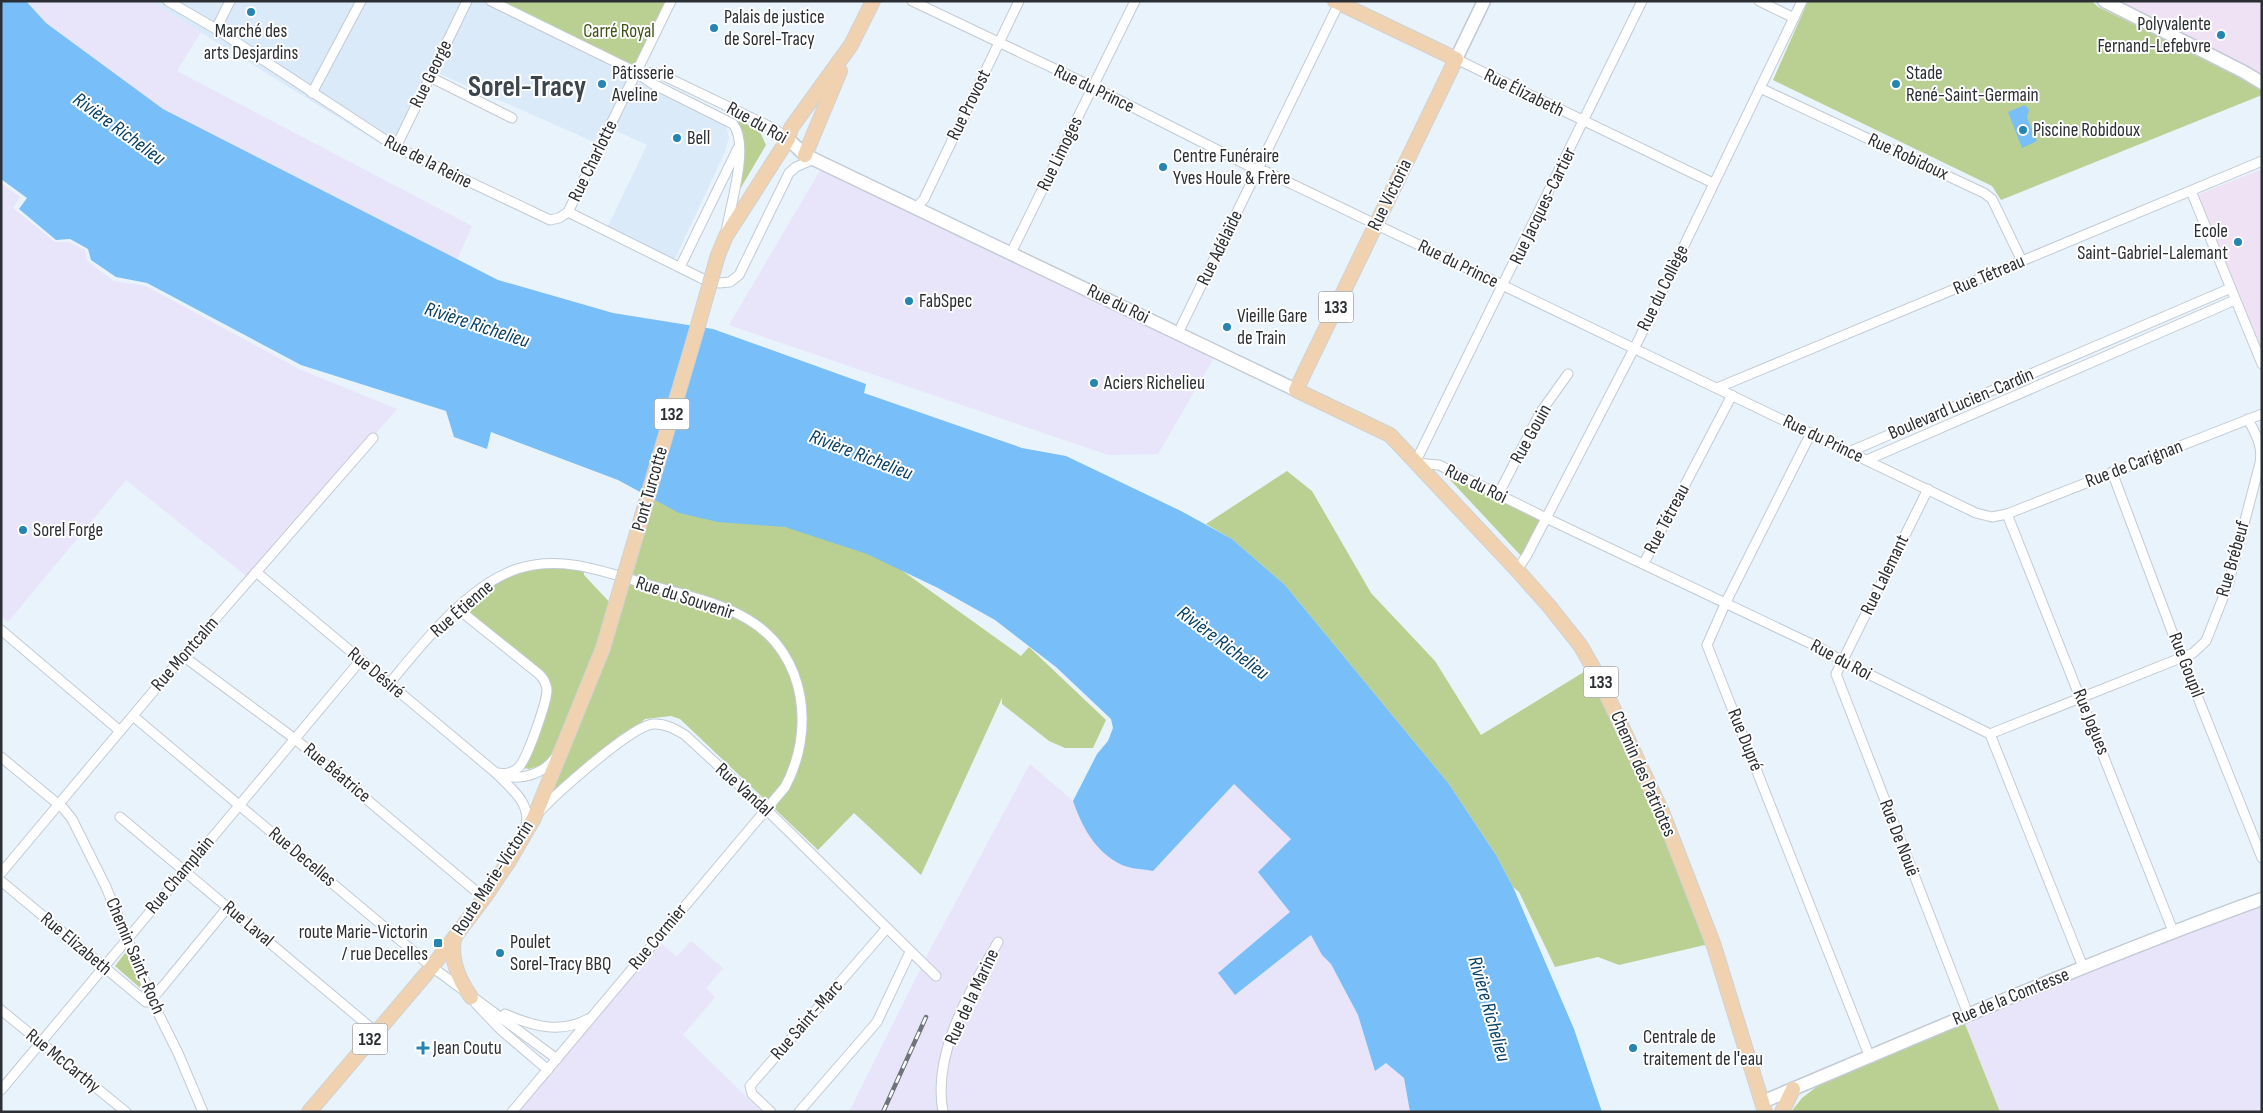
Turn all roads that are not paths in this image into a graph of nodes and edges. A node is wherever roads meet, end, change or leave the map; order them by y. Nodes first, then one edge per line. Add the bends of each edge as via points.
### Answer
1 (168, 1) edge
2 (230, 1) edge
3 (361, 1) edge
4 (467, 1) edge
5 (491, 1) edge
6 (671, 1) edge
7 (873, 1) edge
8 (912, 1) edge
9 (1019, 1) edge
10 (1135, 1) edge
11 (1484, 1) edge
12 (1642, 1) edge
13 (1759, 1) edge
14 (1802, 1) edge
15 (2104, 1) edge
16 (1338, 2) edge
17 (1794, 18) junction
18 (216, 29) junction
19 (999, 42) junction
20 (842, 58) junction
21 (1456, 59) junction
22 (636, 72) junction
23 (430, 77) junction
24 (2262, 83) edge
25 (1093, 88) junction
26 (1760, 88) junction
27 (312, 93) junction
28 (512, 118) dead end
29 (1584, 122) junction
30 (788, 139) junction
31 (396, 147) junction
32 (738, 148) junction
33 (810, 157) junction
34 (2262, 161) edge
35 (1257, 170) junction
36 (1713, 183) junction
37 (2191, 191) junction
38 (917, 207) junction
39 (568, 212) junction
40 (1376, 224) junction
41 (726, 236) junction
42 (1010, 253) junction
43 (2022, 261) junction
44 (680, 267) junction
45 (703, 278) dead end
46 (719, 282) dead end
47 (1504, 286) junction
48 (2231, 288) junction
49 (2236, 300) junction
50 (2134, 329) junction
51 (1178, 333) junction
52 (2140, 342) junction
53 (1633, 348) junction
54 (2262, 364) edge
55 (2045, 368) junction
56 (1568, 374) dead end
57 (2050, 381) junction
58 (1717, 388) junction
59 (1296, 390) junction
60 (1732, 395) junction
61 (1965, 402) junction
62 (2262, 414) edge
63 (1971, 415) junction
64 (2248, 419) junction
65 (1811, 433) junction
66 (373, 438) dead end
67 (1850, 452) junction
68 (1867, 460) junction
69 (1415, 463) junction
70 (2112, 472) junction
71 (1928, 489) junction
72 (1498, 495) junction
73 (2007, 514) junction
74 (1546, 518) junction
75 (1644, 563) junction
76 (583, 566) joint
77 (1517, 570) junction
78 (256, 572) junction
79 (1726, 602) junction
80 (615, 608) joint
81 (458, 609) junction
82 (1, 630) edge
83 (183, 656) junction
84 (2182, 658) junction
85 (360, 660) junction
86 (1842, 661) junction
87 (389, 684) junction
88 (2081, 698) junction
89 (133, 716) junction
90 (120, 731) junction
91 (1990, 734) junction
92 (295, 739) junction
93 (563, 745) junction
94 (1, 757) edge
95 (496, 774) junction
96 (59, 804) junction
97 (239, 805) junction
98 (765, 810) junction
99 (120, 817) dead end
100 (534, 818) junction
101 (524, 836) junction
102 (2262, 858) edge
103 (183, 870) junction
104 (1, 873) edge
105 (1, 881) edge
106 (484, 898) junction
107 (2262, 899) edge
108 (228, 906) junction
109 (887, 928) junction
110 (2173, 931) junction
111 (128, 938) junction
112 (454, 938) junction
113 (998, 942) dead end
114 (910, 952) junction
115 (432, 967) junction
116 (2083, 967) junction
117 (104, 968) junction
118 (936, 976) dead end
119 (471, 997) junction
120 (152, 999) junction
121 (1, 1010) edge
122 (1968, 1014) junction
123 (592, 1016) junction
124 (376, 1032) junction
125 (40, 1042) junction
126 (1869, 1055) junction
127 (557, 1059) junction
128 (548, 1070) junction
129 (1793, 1089) junction
130 (1, 1090) edge
131 (1764, 1107) edge
132 (126, 1112) edge
133 (203, 1112) edge
134 (309, 1112) edge
135 (512, 1112) edge
136 (771, 1112) edge
137 (799, 1112) edge
138 (943, 1112) edge
139 (1782, 1112) edge

1 - 18 street, Rue de la Reine
2 - 18 street
3 - 27 street
4 - 23 street, Rue George
5 - 22 street, Rue du Roi
6 - 22 street, Rue Charlotte
7 - 20 main road, 132
8 - 19 street, Rue du Prince
9 - 19 street, Rue Provost
10 - 25 street, Rue Limoges
11 - 21 street, Rue Victoria
12 - 29 street, Rue Jacques-Cartier
13 - 17 street
14 - 17 street, Rue du Collège
15 - 24 street
16 - 21 main road, Rue Élizabeth
16 - 35 street, Rue Adélaïde
17 - 26 street, Rue du Collège
18 - 27 street, Rue de la Reine
19 - 25 street, Rue du Prince
19 - 38 street, Rue Provost via 924,199
20 - 30 main road, 132 via 791,128
20 - 33 main road via 842,68
21 - 29 street, Rue Élizabeth
21 - 40 main road, Rue Victoria / 133
22 - 30 street, Rue du Roi via 658,73 775,129
22 - 32 street, Rue du Roi via 652,84 730,122 738,132
22 - 39 street, Rue Charlotte
23 - 28 street
23 - 31 street, Rue George
25 - 35 street, Rue du Prince
25 - 42 street, Rue Limoges
26 - 36 street, Rue du Collège
26 - 43 street, Rue Robidoux via 1984,193 1992,199
27 - 31 street, Rue de la Reine
29 - 36 street, Rue Élizabeth
29 - 47 street, Rue Jacques-Cartier
30 - 33 street, Rue du Roi
30 - 41 main road, 132
31 - 39 street, Rue de la Reine via 548,220
32 - 41 street, Rue du Roi via 739,167
32 - 44 street
33 - 38 street, Rue du Roi
33 - 46 street via 789,173 739,275 730,282
34 - 37 street, Rue Tétreau
35 - 40 street, Rue du Prince
35 - 51 street, Rue Adélaïde
36 - 53 street, Rue du Collège
37 - 43 street, Rue Tétreau
37 - 48 street
38 - 42 street, Rue du Roi
39 - 44 street
40 - 47 street, Rue du Prince
40 - 59 main road, Rue Victoria / 133
41 - 80 main road, Pont Turcotte / 132, bridge
42 - 51 street, Rue du Roi
43 - 58 street, Rue Tétreau
44 - 45 street
47 - 53 street, Rue du Prince
47 - 69 street, Rue Jacques-Cartier
48 - 49 street
48 - 50 street, Boulevard Lucien-Cardin
49 - 52 street, Boulevard Lucien-Cardin
49 - 54 street
50 - 52 street
50 - 55 street, Boulevard Lucien-Cardin
51 - 59 street, Rue du Roi
52 - 57 street, Boulevard Lucien-Cardin
53 - 58 street, Rue du Prince
53 - 74 street, Rue du Collège
55 - 57 street, Boulevard Lucien-Cardin
55 - 61 street, Boulevard Lucien-Cardin
56 - 72 street, Rue Gouin via 1540,413
57 - 63 street, Boulevard Lucien-Cardin
58 - 60 street, Rue du Prince
59 - 69 main road, Rue du Roi / 133 via 1390,435
60 - 65 street, Rue du Prince
60 - 75 street, Rue Tétreau
61 - 63 street
61 - 67 street, Boulevard Lucien-Cardin
62 - 64 street, Rue de Carignan
63 - 68 street, Boulevard Lucien-Cardin
64 - 70 street, Rue de Carignan
64 - 84 street, Rue Brébeuf via 2260,440 2261,453 2228,585 2206,641 2193,654
65 - 67 street, Rue du Prince
65 - 79 street, Rue Dupré
66 - 78 street, Rue Montcalm
67 - 68 street, Rue du Prince
68 - 71 street, Rue du Prince
69 - 72 street, Rue du Roi via 1440,465
69 - 77 main road, Chemin des Patriotes / 133
70 - 73 street, Rue de Carignan
70 - 84 street, Rue Goupil
71 - 73 street, Rue du Prince via 1976,513 1992,517
71 - 86 street, Rue Lalemant
72 - 74 street, Rue du Roi
73 - 88 street, Rue Jogues
74 - 75 street, Rue du Roi
74 - 77 street, Rue du Collège
75 - 79 street, Rue du Roi
76 - 81 street, Rue Étienne via 548,563 516,570 491,582
76 - 98 street, Rue du Souvenir via 735,613 755,625 781,651 801,694 803,730 792,773 785,787
77 - 131 main road, Chemin des Patriotes / 133 via 1569,629 1590,661 1662,812 1714,946
78 - 83 street, Rue Montcalm
78 - 85 street, Rue Désiré
79 - 86 street, Rue du Roi
79 - 126 street, Rue Dupré via 1708,641 1709,651
80 - 93 main road, Route Marie-Victorin / 132 via 603,648
81 - 87 street, Rue Étienne
81 - 95 street via 539,674 546,684 545,701 525,757 509,774
82 - 90 street
83 - 89 street, Rue Montcalm
83 - 92 street, Rue Béatrice
84 - 88 street, Rue Brébeuf
84 - 102 street, Rue Goupil
85 - 87 street, Rue Désiré
85 - 92 street, Rue Champlain
86 - 91 street, Rue du Roi
86 - 122 street, Rue De Nouë via 1837,680
87 - 95 street, Rue Désiré
88 - 91 street, Rue Brébeuf
88 - 110 street, Rue Jogues
89 - 90 street, Rue Montcalm
89 - 97 street, Rue Decelles
90 - 96 street, Rue Montcalm
91 - 116 street
92 - 97 street, Rue Champlain
92 - 106 street, Rue Béatrice
93 - 95 street via 552,762 531,775 510,778
93 - 100 main road, Route Marie-Victorin / 132
94 - 96 street, Chemin Saint-Roch
95 - 101 street, Rue Désiré via 525,804 528,816
96 - 104 street, Rue Montcalm
96 - 111 street, Chemin Saint-Roch via 72,819
97 - 103 street, Rue Champlain
97 - 115 street, Rue Decelles
98 - 100 street, Rue Vandal via 685,735 671,727 653,724 622,739
98 - 109 street, Rue Vandal
98 - 123 street, Rue Cormier
99 - 103 street, Rue Laval
100 - 101 main road, Route Marie-Victorin / 132
101 - 106 main road, Route Marie-Victorin / 132
103 - 108 street, Rue Laval
103 - 111 street, Rue Champlain
105 - 117 street, Rue Elizabeth
106 - 112 main road, Route Marie-Victorin / 132
107 - 110 street, Rue de la Comtesse
108 - 120 street
108 - 124 street, Rue Laval
109 - 114 street, Rue Vandal
109 - 136 street, Rue Saint-Marc via 750,1086 752,1094
110 - 116 street, Rue de la Comtesse
111 - 117 street, Rue Champlain
111 - 120 street, Chemin Saint-Roch
112 - 115 main road, Route Marie-Victorin / 132
112 - 119 main road via 455,967
113 - 138 street, Rue de la Marine via 974,986 948,1049 940,1083
114 - 118 street, Rue Vandal
114 - 137 street via 877,1022
115 - 119 street, Rue Decelles
115 - 124 main road, Route Marie-Victorin / 132
116 - 122 street, Rue de la Comtesse
117 - 120 street, Rue Elizabeth via 142,1000
117 - 125 street, Rue Champlain
119 - 123 street via 514,1018 552,1028 568,1027
119 - 127 street, Rue Decelles
119 - 128 street, Rue Decelles via 502,1030
120 - 133 street, Chemin Saint-Roch
121 - 125 street, Rue McCarthy
122 - 126 street, Rue de la Comtesse
123 - 127 street, Rue Cormier
124 - 134 main road, Route Marie-Victorin / 132
125 - 130 street, Rue Champlain
125 - 132 street, Rue McCarthy
126 - 129 street, Rue de la Comtesse
127 - 128 street, Rue Cormier
128 - 135 street, Rue Cormier
129 - 131 street, Rue de la Comtesse
129 - 139 main road

